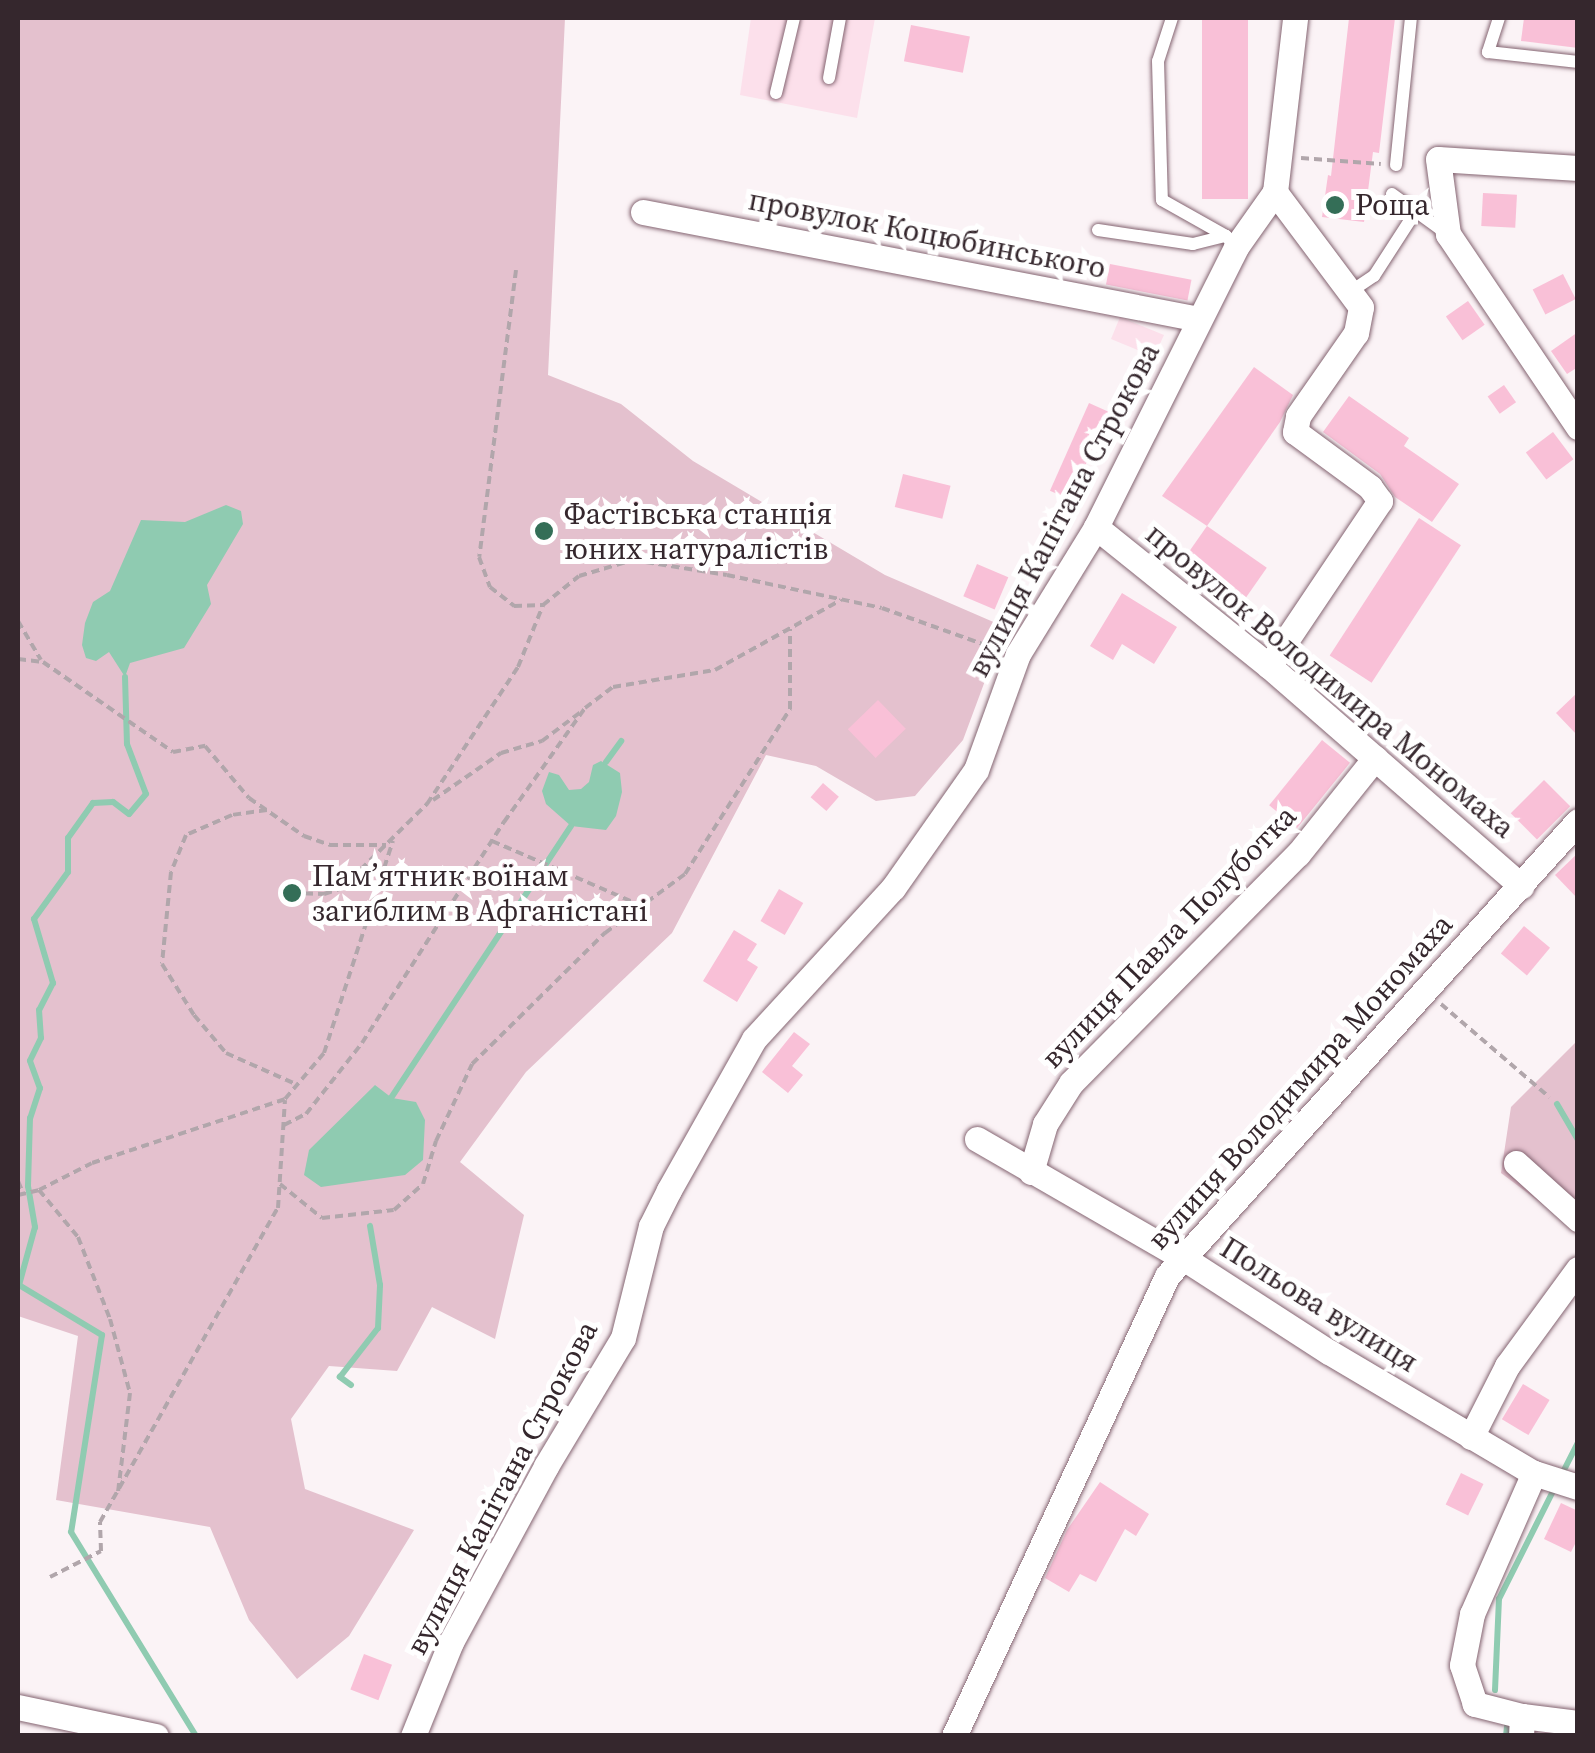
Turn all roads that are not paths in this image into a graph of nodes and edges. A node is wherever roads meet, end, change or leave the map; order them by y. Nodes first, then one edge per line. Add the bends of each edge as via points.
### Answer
1 (794, 18) edge
2 (840, 18) edge
3 (1172, 18) edge
4 (1295, 18) edge
5 (1412, 18) edge
6 (1499, 18) edge
7 (1578, 62) edge
8 (828, 78) dead end
9 (776, 93) dead end
10 (1396, 165) road end
11 (1578, 168) edge
12 (1275, 192) junction
13 (1392, 194) dead end
14 (1416, 211) junction
15 (643, 212) dead end
16 (1098, 230) dead end
17 (1448, 234) junction
18 (1231, 242) junction
19 (1350, 292) junction
20 (1199, 319) junction
21 (1578, 428) edge
22 (1096, 527) junction
23 (1269, 666) junction
24 (1375, 758) junction
25 (1578, 821) edge
26 (1521, 886) junction
27 (977, 1139) dead end
28 (1516, 1164) dead end
29 (1031, 1172) junction
30 (1578, 1218) edge
31 (1185, 1260) junction
32 (1578, 1269) edge
33 (1471, 1437) junction
34 (1534, 1474) junction
35 (1578, 1487) edge
36 (18, 1707) edge
37 (1578, 1723) edge
38 (1522, 1726) edge
39 (156, 1736) edge
40 (414, 1736) edge
41 (954, 1736) edge

1 - 9 lane
2 - 8 lane
3 - 18 lane via 1158,60 1162,200
4 - 12 street, вулиця Капітана Строкова
5 - 10 lane
6 - 7 lane via 1488,52
11 - 17 street via 1438,160
12 - 18 street, вулиця Капітана Строкова
12 - 19 street
13 - 14 lane
14 - 17 lane
14 - 19 lane via 1374,276
15 - 20 street, провулок Коцюбинського
16 - 18 lane via 1193,244
17 - 21 street
18 - 20 street, вулиця Капітана Строкова
19 - 23 street via 1361,307 1356,333 1298,416 1296,432 1380,501
20 - 22 street, вулиця Капітана Строкова
22 - 23 street, провулок Володимира Мономаха
22 - 40 street, вулиця Капітана Строкова via 1018,654 976,770 893,888 754,1038 650,1226 624,1338 450,1642
23 - 24 street, провулок Володимира Мономаха
24 - 26 street, провулок Володимира Мономаха
24 - 29 street, вулиця Павла Полуботка via 1298,854 1071,1083 1045,1124
25 - 26 street, вулиця Володимира Мономаха
26 - 31 street, вулиця Володимира Мономаха
27 - 29 street, Польова вулиця
28 - 30 street
29 - 31 street, Польова вулиця
31 - 33 street, Польова вулиця
31 - 41 street, вулиця Володимира Мономаха via 1167,1276
32 - 33 street via 1507,1366
33 - 34 street, Польова вулиця
34 - 35 street, Польова вулиця
34 - 38 street via 1472,1614 1462,1665 1475,1704
36 - 39 street
37 - 38 street

